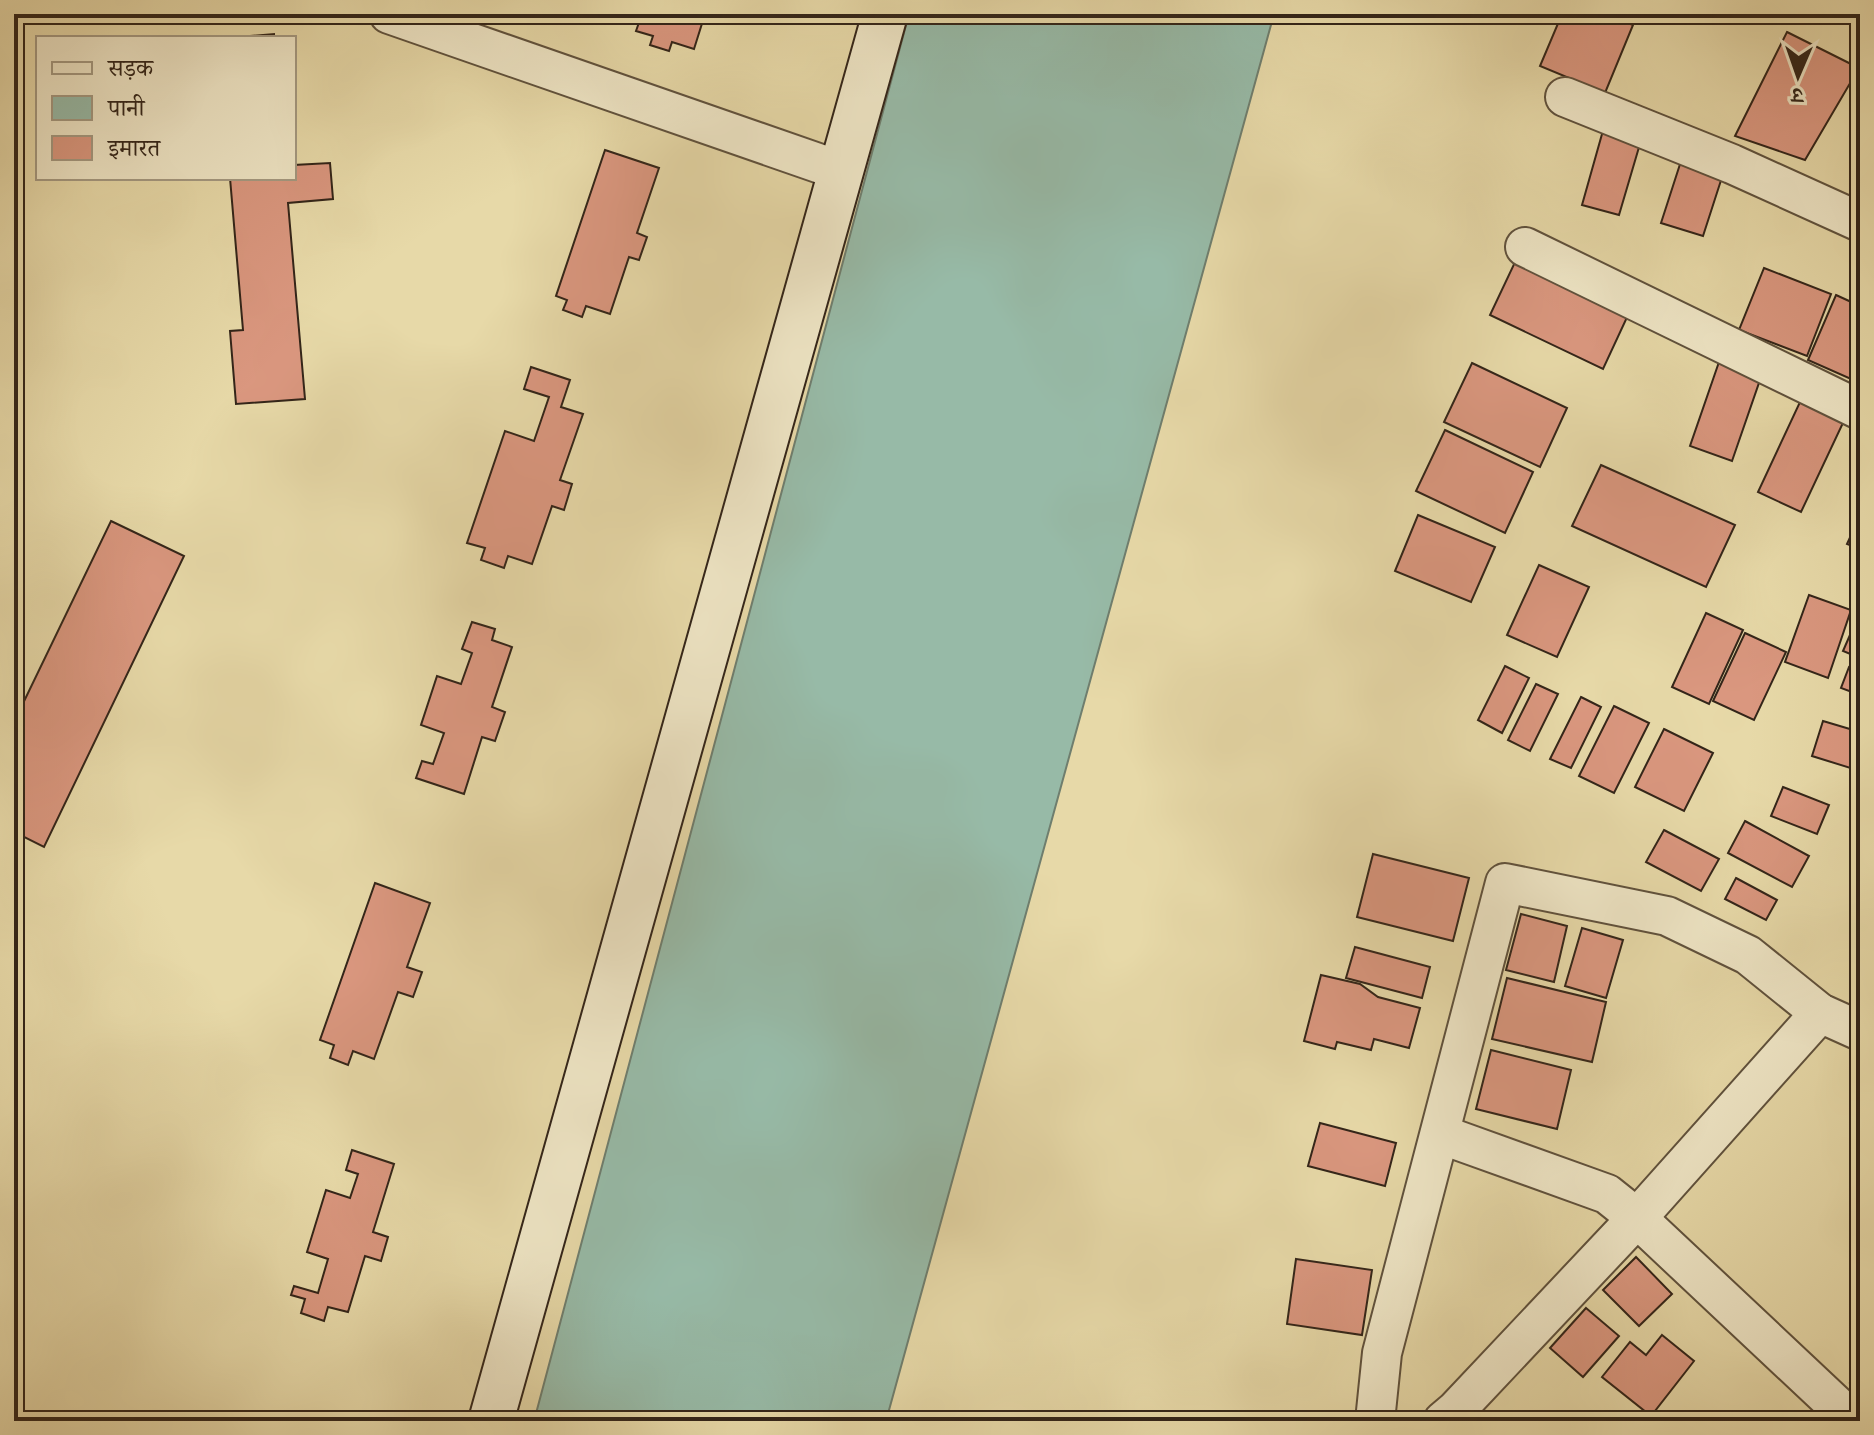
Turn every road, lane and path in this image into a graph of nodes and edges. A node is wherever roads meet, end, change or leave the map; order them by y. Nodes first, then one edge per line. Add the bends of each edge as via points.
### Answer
1 (389, 14) edge
2 (885, 14) edge
3 (1565, 97) dead end
4 (841, 171) junction
5 (1860, 222) edge
6 (1525, 247) dead end
7 (1860, 410) edge
8 (1820, 1013) junction
9 (1860, 1031) edge
10 (1440, 1134) junction
11 (1637, 1218) junction
12 (491, 1421) edge
13 (1375, 1421) edge
14 (1443, 1421) edge
15 (1853, 1421) edge

1 - 4 street
2 - 4 street
3 - 5 street
4 - 12 street
6 - 7 street
8 - 9 street
8 - 10 street via 1748,955 1667,916 1505,883
8 - 11 street
10 - 11 street via 1607,1194
10 - 13 street via 1382,1353
11 - 14 street
11 - 15 street

